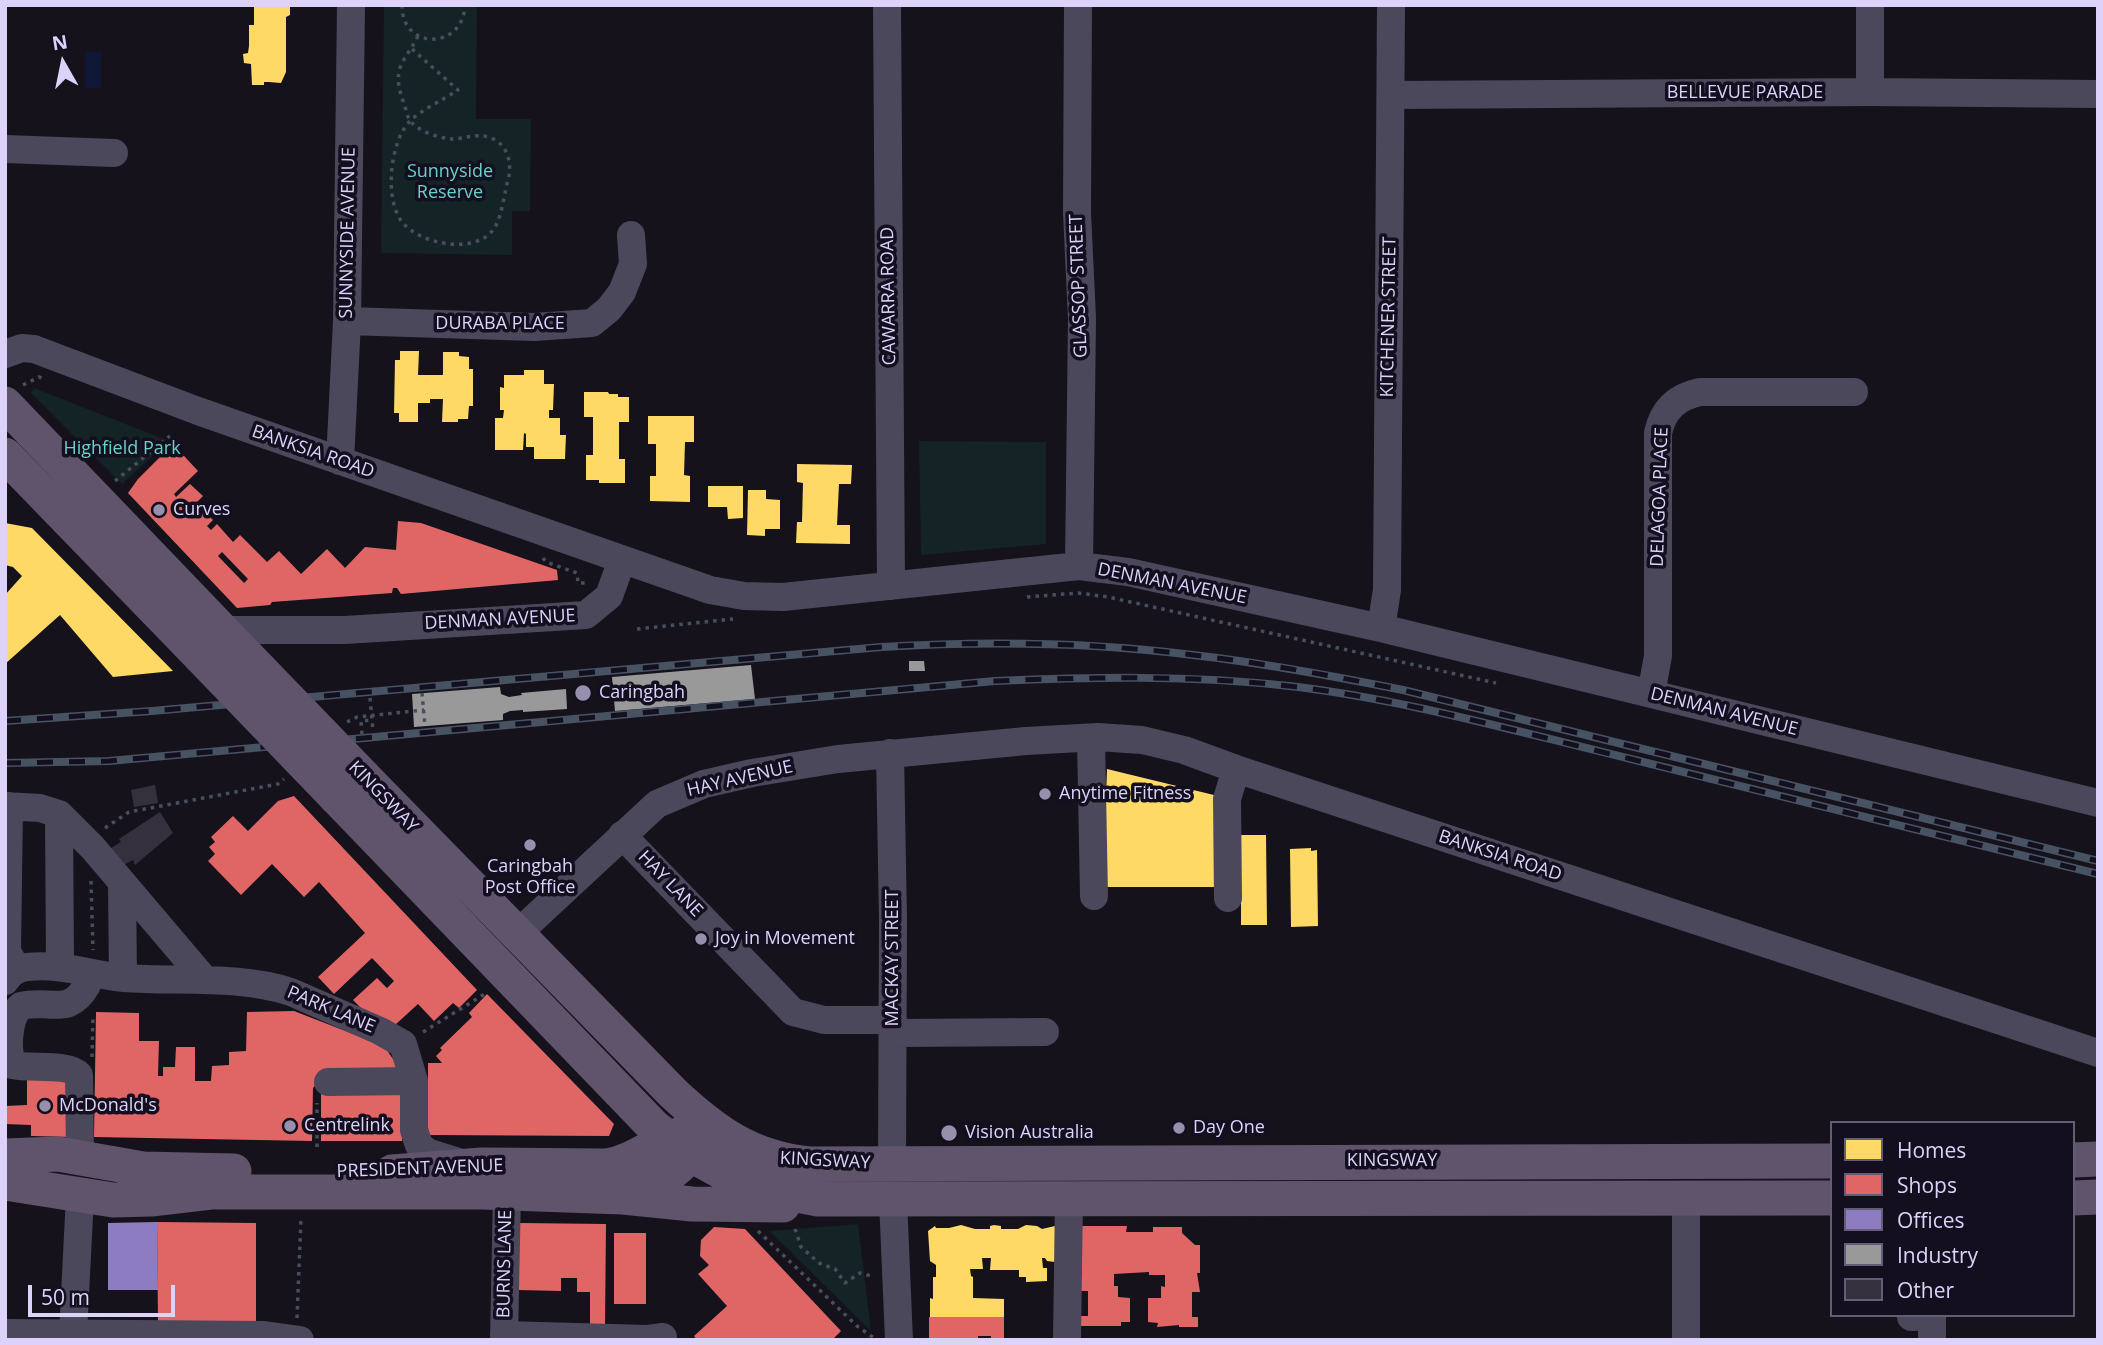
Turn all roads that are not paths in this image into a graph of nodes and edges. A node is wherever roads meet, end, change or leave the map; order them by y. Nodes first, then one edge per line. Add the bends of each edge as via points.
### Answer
1 (351, 5) edge
2 (887, 5) edge
3 (1078, 5) edge
4 (1391, 5) edge
5 (1870, 5) edge
6 (1870, 92) junction
7 (2098, 94) edge
8 (1391, 95) junction
9 (5, 149) edge
10 (114, 153) dead end
11 (631, 235) dead end
12 (347, 321) junction
13 (5, 332) edge
14 (34, 349) junction
15 (5, 354) edge
16 (1854, 393) dead end
17 (5, 404) edge
18 (5, 455) edge
19 (340, 461) junction
20 (622, 560) junction
21 (1079, 566) junction
22 (891, 586) junction
23 (1381, 628) junction
24 (211, 643) junction
25 (1651, 694) junction
26 (1091, 738) junction
27 (890, 753) junction
28 (1236, 769) junction
29 (2098, 803) edge
30 (7, 806) edge
31 (59, 814) junction
32 (622, 835) junction
33 (122, 884) junction
34 (1094, 896) dead end
35 (1228, 898) dead end
36 (517, 934) junction
37 (492, 974) junction
38 (11, 975) edge
39 (78, 975) junction
40 (123, 978) junction
41 (205, 980) junction
42 (893, 1027) junction
43 (1045, 1032) dead end
44 (2098, 1053) edge
45 (414, 1081) junction
46 (328, 1082) road end
47 (712, 1128) junction
48 (679, 1147) junction
49 (5, 1156) edge
50 (80, 1156) junction
51 (2098, 1159) edge
52 (2075, 1160) edge
53 (1684, 1161) junction
54 (1830, 1161) edge
55 (892, 1164) junction
56 (468, 1165) junction
57 (5, 1171) edge
58 (507, 1179) junction
59 (5, 1184) edge
60 (80, 1196) junction
61 (623, 1197) junction
62 (1069, 1197) junction
63 (2098, 1197) edge
64 (1686, 1198) junction
65 (1830, 1198) edge
66 (2075, 1198) edge
67 (887, 1200) junction
68 (1932, 1317) edge
69 (5, 1333) edge
70 (73, 1334) junction
71 (504, 1337) edge
72 (663, 1337) dead end
73 (264, 1338) edge
74 (298, 1339) edge
75 (887, 1339) edge
76 (1067, 1340) edge
77 (1686, 1340) edge
78 (1932, 1340) edge

1 - 12 street, SUNNYSIDE AVENUE
2 - 22 street, CAWARRA ROAD
3 - 21 street, GLASSOP STREET
4 - 8 street, KITCHENER STREET
5 - 6 street
6 - 7 street, BELLEVUE PARADE
6 - 8 street, BELLEVUE PARADE
8 - 23 street, KITCHENER STREET via 1387,590
9 - 10 street
11 - 12 street, DURABA PLACE via 633,264 622,292 592,323 534,327
12 - 19 street, SUNNYSIDE AVENUE
13 - 14 street, BANKSIA ROAD
14 - 15 street
14 - 19 street, BANKSIA ROAD
16 - 25 street, DELAGOA PLACE via 1700,392 1680,398 1665,412 1658,433 1658,656
17 - 24 main road, KINGSWAY
18 - 24 main road, KINGSWAY
19 - 20 street, BANKSIA ROAD
20 - 22 street, DENMAN AVENUE via 699,587 744,596 783,597
20 - 24 street, DENMAN AVENUE via 609,596 586,615
21 - 22 street, DENMAN AVENUE
21 - 23 street, DENMAN AVENUE via 1128,572
23 - 25 street, DENMAN AVENUE
24 - 36 main road, KINGSWAY, bridge via 245,654
24 - 37 main road, KINGSWAY, bridge via 336,797
25 - 29 street, DENMAN AVENUE
26 - 27 street, BANKSIA ROAD
26 - 28 street, BANKSIA ROAD via 1142,740
26 - 34 street
27 - 32 street, HAY AVENUE via 704,784 657,804
27 - 42 street, MACKAY STREET
28 - 35 street via 1227,799
28 - 44 street, BANKSIA ROAD
30 - 31 street
30 - 38 street
31 - 33 street
31 - 39 street
32 - 36 street, HAY AVENUE
32 - 42 street, HAY LANE via 793,1012
33 - 40 street
33 - 41 street
36 - 37 main road
36 - 47 main road, KINGSWAY
37 - 48 main road, KINGSWAY
38 - 39 street, PARK LANE via 27,967
39 - 40 street, PARK LANE
39 - 50 street via 76,1001 30,1004 15,1011 10,1051 13,1065 71,1068 79,1075
40 - 41 street, PARK LANE
41 - 45 street, PARK LANE via 276,987 380,1031 403,1044
42 - 43 street, HAY LANE
42 - 55 street, MACKAY STREET
45 - 46 street
45 - 56 street via 414,1130 419,1145
47 - 48 main road, PRESIDENT AVENUE
47 - 55 main road, KINGSWAY via 754,1152 788,1162
48 - 58 main road, PRESIDENT AVENUE via 617,1164
48 - 61 main road, PRESIDENT AVENUE via 653,1187
48 - 67 main road, KINGSWAY via 731,1177 778,1191 818,1199
49 - 50 main road, PRESIDENT AVENUE
50 - 56 main road, PRESIDENT AVENUE via 158,1170 372,1172
51 - 52 main road
53 - 54 main road, KINGSWAY
53 - 55 main road, KINGSWAY
53 - 64 main road
55 - 67 main road
56 - 58 main road, PRESIDENT AVENUE
57 - 60 main road via 67,1180
58 - 60 main road, PRESIDENT AVENUE via 130,1200
58 - 61 main road, PRESIDENT AVENUE
58 - 71 street, BURNS LANE
59 - 60 main road, PRESIDENT AVENUE
60 - 70 street
61 - 67 main road, PRESIDENT AVENUE via 760,1206
62 - 64 main road, KINGSWAY
62 - 67 main road, KINGSWAY
62 - 76 street
63 - 66 main road
64 - 65 main road, KINGSWAY
64 - 77 street
67 - 75 street
68 - 78 street
69 - 70 street
70 - 73 street
71 - 72 street, BURNS LANE
73 - 74 street

